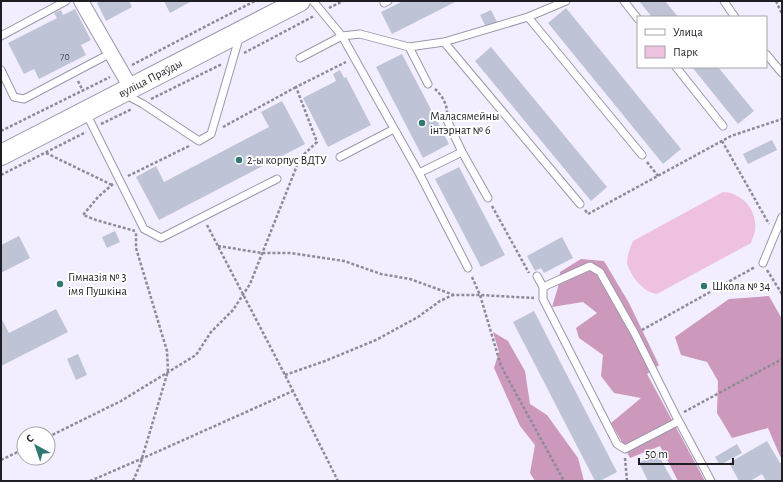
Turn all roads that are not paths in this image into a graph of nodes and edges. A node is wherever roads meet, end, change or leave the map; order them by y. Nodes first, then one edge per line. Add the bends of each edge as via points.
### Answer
1 (66, 1) edge
2 (81, 1) edge
3 (300, 1) edge
4 (313, 1) edge
5 (566, 1) edge
6 (624, 1) edge
7 (724, 1) edge
8 (734, 16) edge
9 (528, 17) junction
10 (637, 18) edge
11 (242, 31) junction
12 (1, 36) edge
13 (342, 36) junction
14 (444, 42) junction
15 (409, 47) junction
16 (111, 53) junction
17 (767, 55) edge
18 (300, 58) dead end
19 (677, 68) edge
20 (1, 70) edge
21 (782, 74) edge
22 (428, 84) road end
23 (126, 90) junction
24 (89, 120) junction
25 (447, 120) road end
26 (723, 126) dead end
27 (394, 128) junction
28 (462, 152) junction
29 (1, 155) edge
30 (642, 155) road end
31 (340, 157) dead end
32 (419, 173) junction
33 (277, 179) dead end
34 (488, 198) road end
35 (580, 204) road end
36 (782, 217) edge
37 (763, 263) road end
38 (468, 268) road end
39 (537, 276) road end
40 (543, 287) junction
41 (678, 419) junction
42 (711, 481) edge

1 - 12 lane
2 - 16 street
3 - 11 main road, вуліца Праўды
4 - 13 lane
5 - 9 lane
6 - 10 lane
7 - 8 lane
9 - 14 lane
9 - 30 lane
11 - 23 main road, вуліца Праўды
11 - 23 lane via 211,134 199,141 142,104
13 - 15 lane via 360,34
13 - 18 lane
13 - 27 lane
14 - 15 lane
14 - 35 lane
15 - 22 lane
16 - 20 lane via 24,99 14,97
16 - 23 street
17 - 21 lane
19 - 26 lane
23 - 24 main road, вуліца Праўды
24 - 29 main road, вуліца Праўды
24 - 33 lane via 144,229 161,238
25 - 28 lane
27 - 31 lane
27 - 32 lane
28 - 32 lane
28 - 34 lane
32 - 38 lane
36 - 37 lane
39 - 40 lane
40 - 41 lane via 590,266 600,272
40 - 41 lane via 543,299 617,444 625,449
41 - 42 lane

